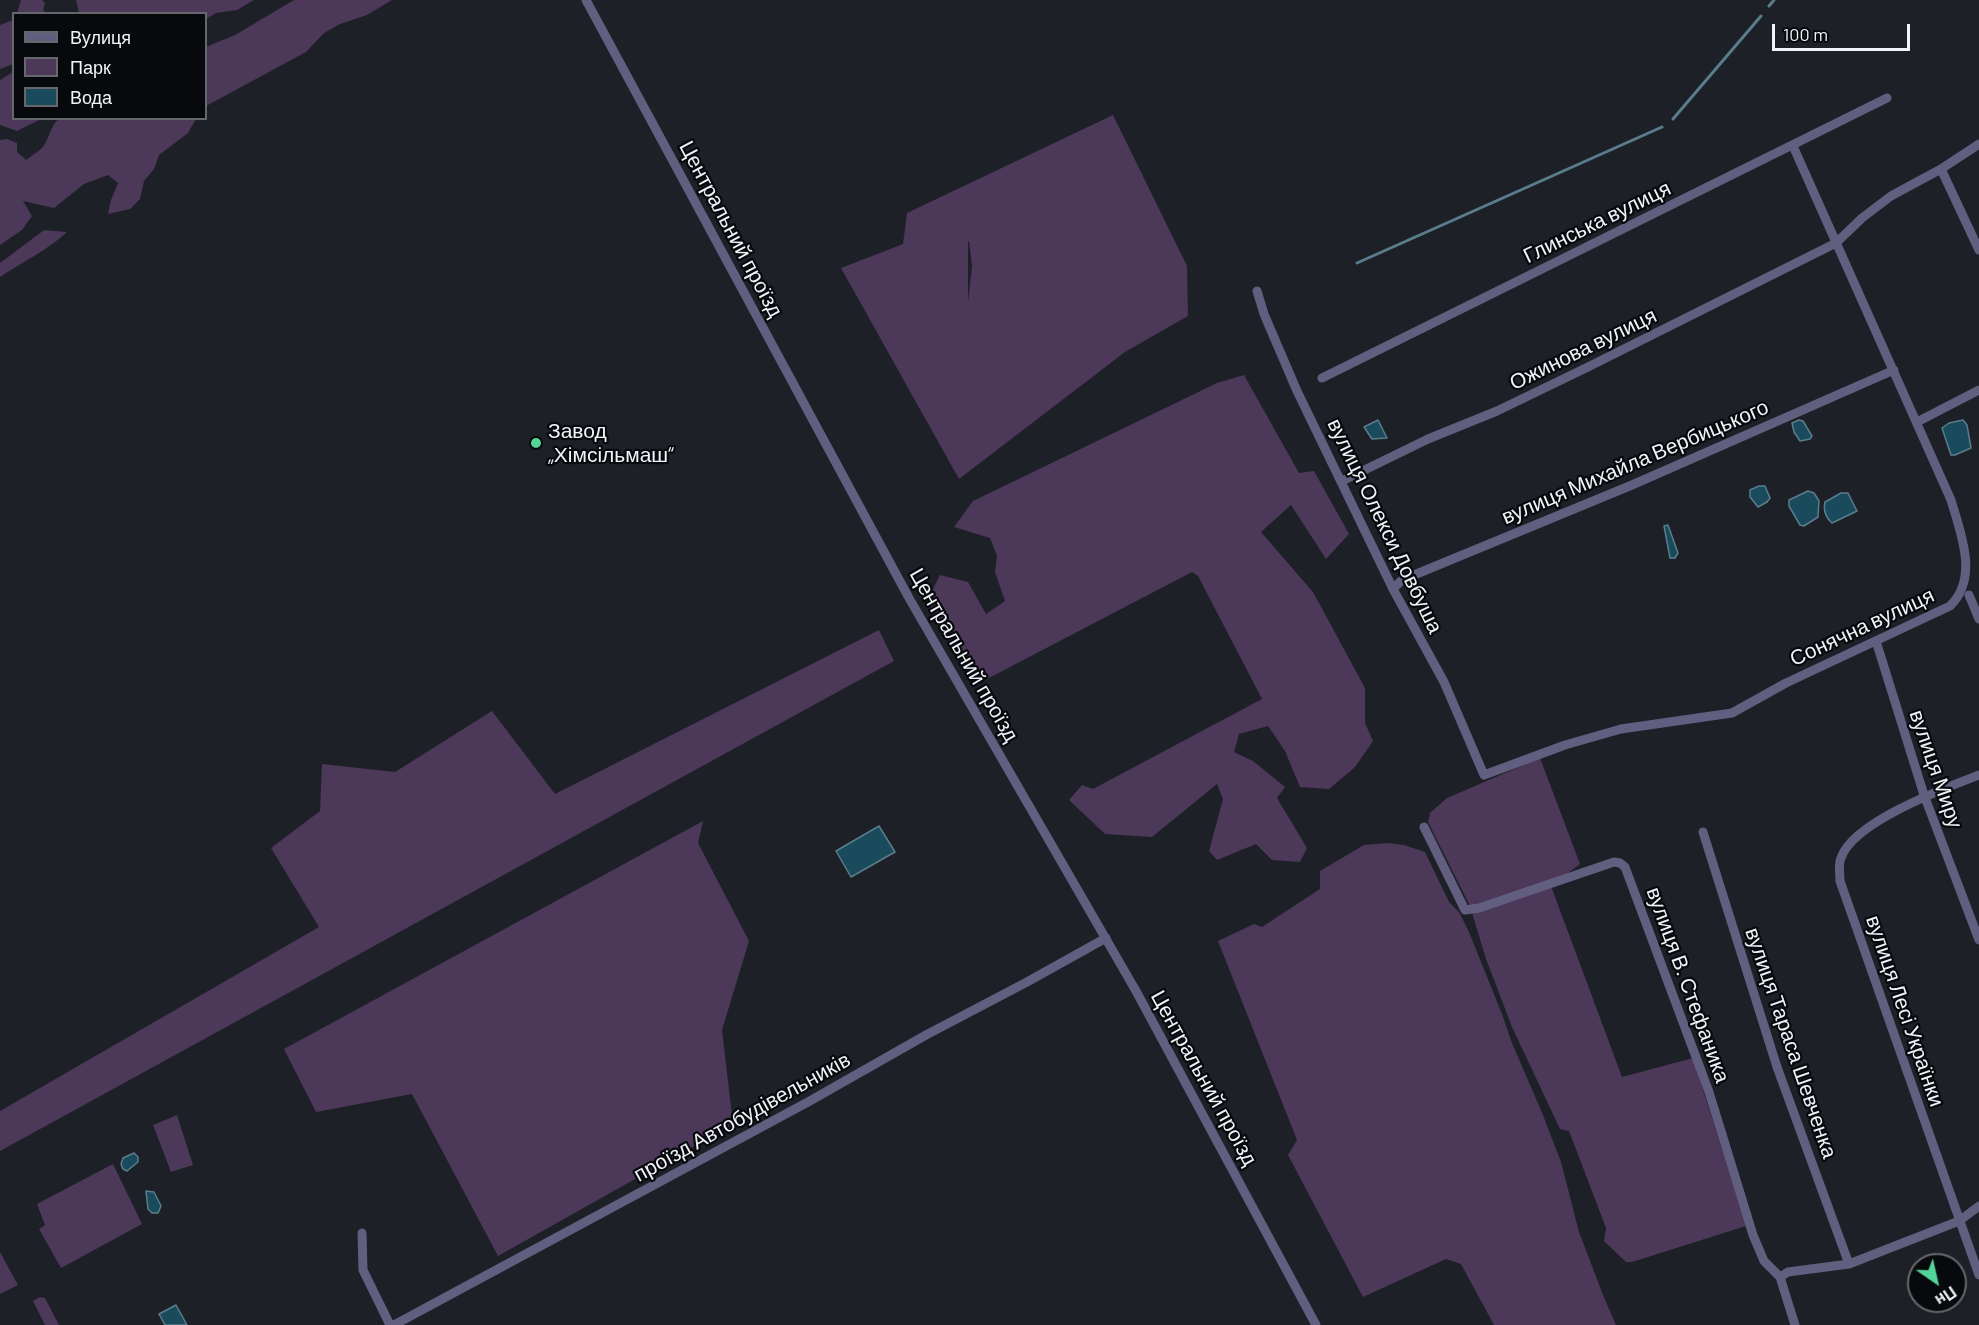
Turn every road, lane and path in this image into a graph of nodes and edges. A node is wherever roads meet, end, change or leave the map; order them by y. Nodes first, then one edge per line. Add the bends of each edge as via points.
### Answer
1 (585, 0) edge
2 (1887, 98) dead end
3 (1979, 144) edge
4 (1793, 146) junction
5 (1941, 169) junction
6 (1836, 243) junction
7 (1979, 250) edge
8 (1257, 291) dead end
9 (1894, 370) junction
10 (1322, 378) dead end
11 (1979, 390) edge
12 (1917, 422) junction
13 (1342, 481) junction
14 (1393, 590) junction
15 (1970, 593) edge
16 (1979, 619) edge
17 (1876, 641) junction
18 (1484, 775) joint
19 (1979, 775) edge
20 (1924, 795) junction
21 (1424, 827) dead end
22 (1703, 832) dead end
23 (1106, 938) junction
24 (1979, 940) edge
25 (1979, 1206) edge
26 (1959, 1221) junction
27 (362, 1233) dead end
28 (1849, 1264) junction
29 (1979, 1275) edge
30 (1780, 1277) junction
31 (392, 1325) edge
32 (1316, 1325) edge
33 (1796, 1325) edge

1 - 23 street, Центральний проїзд via 909,598
2 - 4 street, Глинська вулиця
3 - 5 street
4 - 6 street, Сонячна вулиця
4 - 10 street, Глинська вулиця
5 - 6 street via 1891,196
5 - 7 street
6 - 9 street, Сонячна вулиця
6 - 13 street, Ожинова вулиця via 1588,368
8 - 13 street, вулиця Олекси Довбуша via 1263,314
9 - 12 street, Сонячна вулиця
9 - 14 street, вулиця Михайла Вербицького via 1402,580
11 - 12 street
12 - 15 street, Сонячна вулиця via 1951,500 1962,537 1965,584
13 - 14 street, вулиця Олекси Довбуша
14 - 18 street, вулиця Олекси Довбуша via 1444,682
15 - 16 street, Сонячна вулиця
15 - 17 street, Сонячна вулиця
17 - 18 street, Сонячна вулиця via 1732,713 1621,729
17 - 20 street, вулиця Миру
19 - 20 street
20 - 24 street, вулиця Миру
20 - 26 street, вулиця Лесі Українки via 1870,826 1850,843 1840,859 1840,881
21 - 30 street, вулиця В. Стефаника via 1465,910 1614,862 1625,867 1709,1092 1753,1235 1764,1261
22 - 28 street, вулиця Тараса Шевченка via 1777,1067
23 - 31 street, проїзд Автобудівельників
23 - 32 street, Центральний проїзд
25 - 26 street
26 - 28 street
26 - 29 street, вулиця Лесі Українки
27 - 31 street via 363,1270
28 - 30 street via 1788,1272
30 - 33 street

